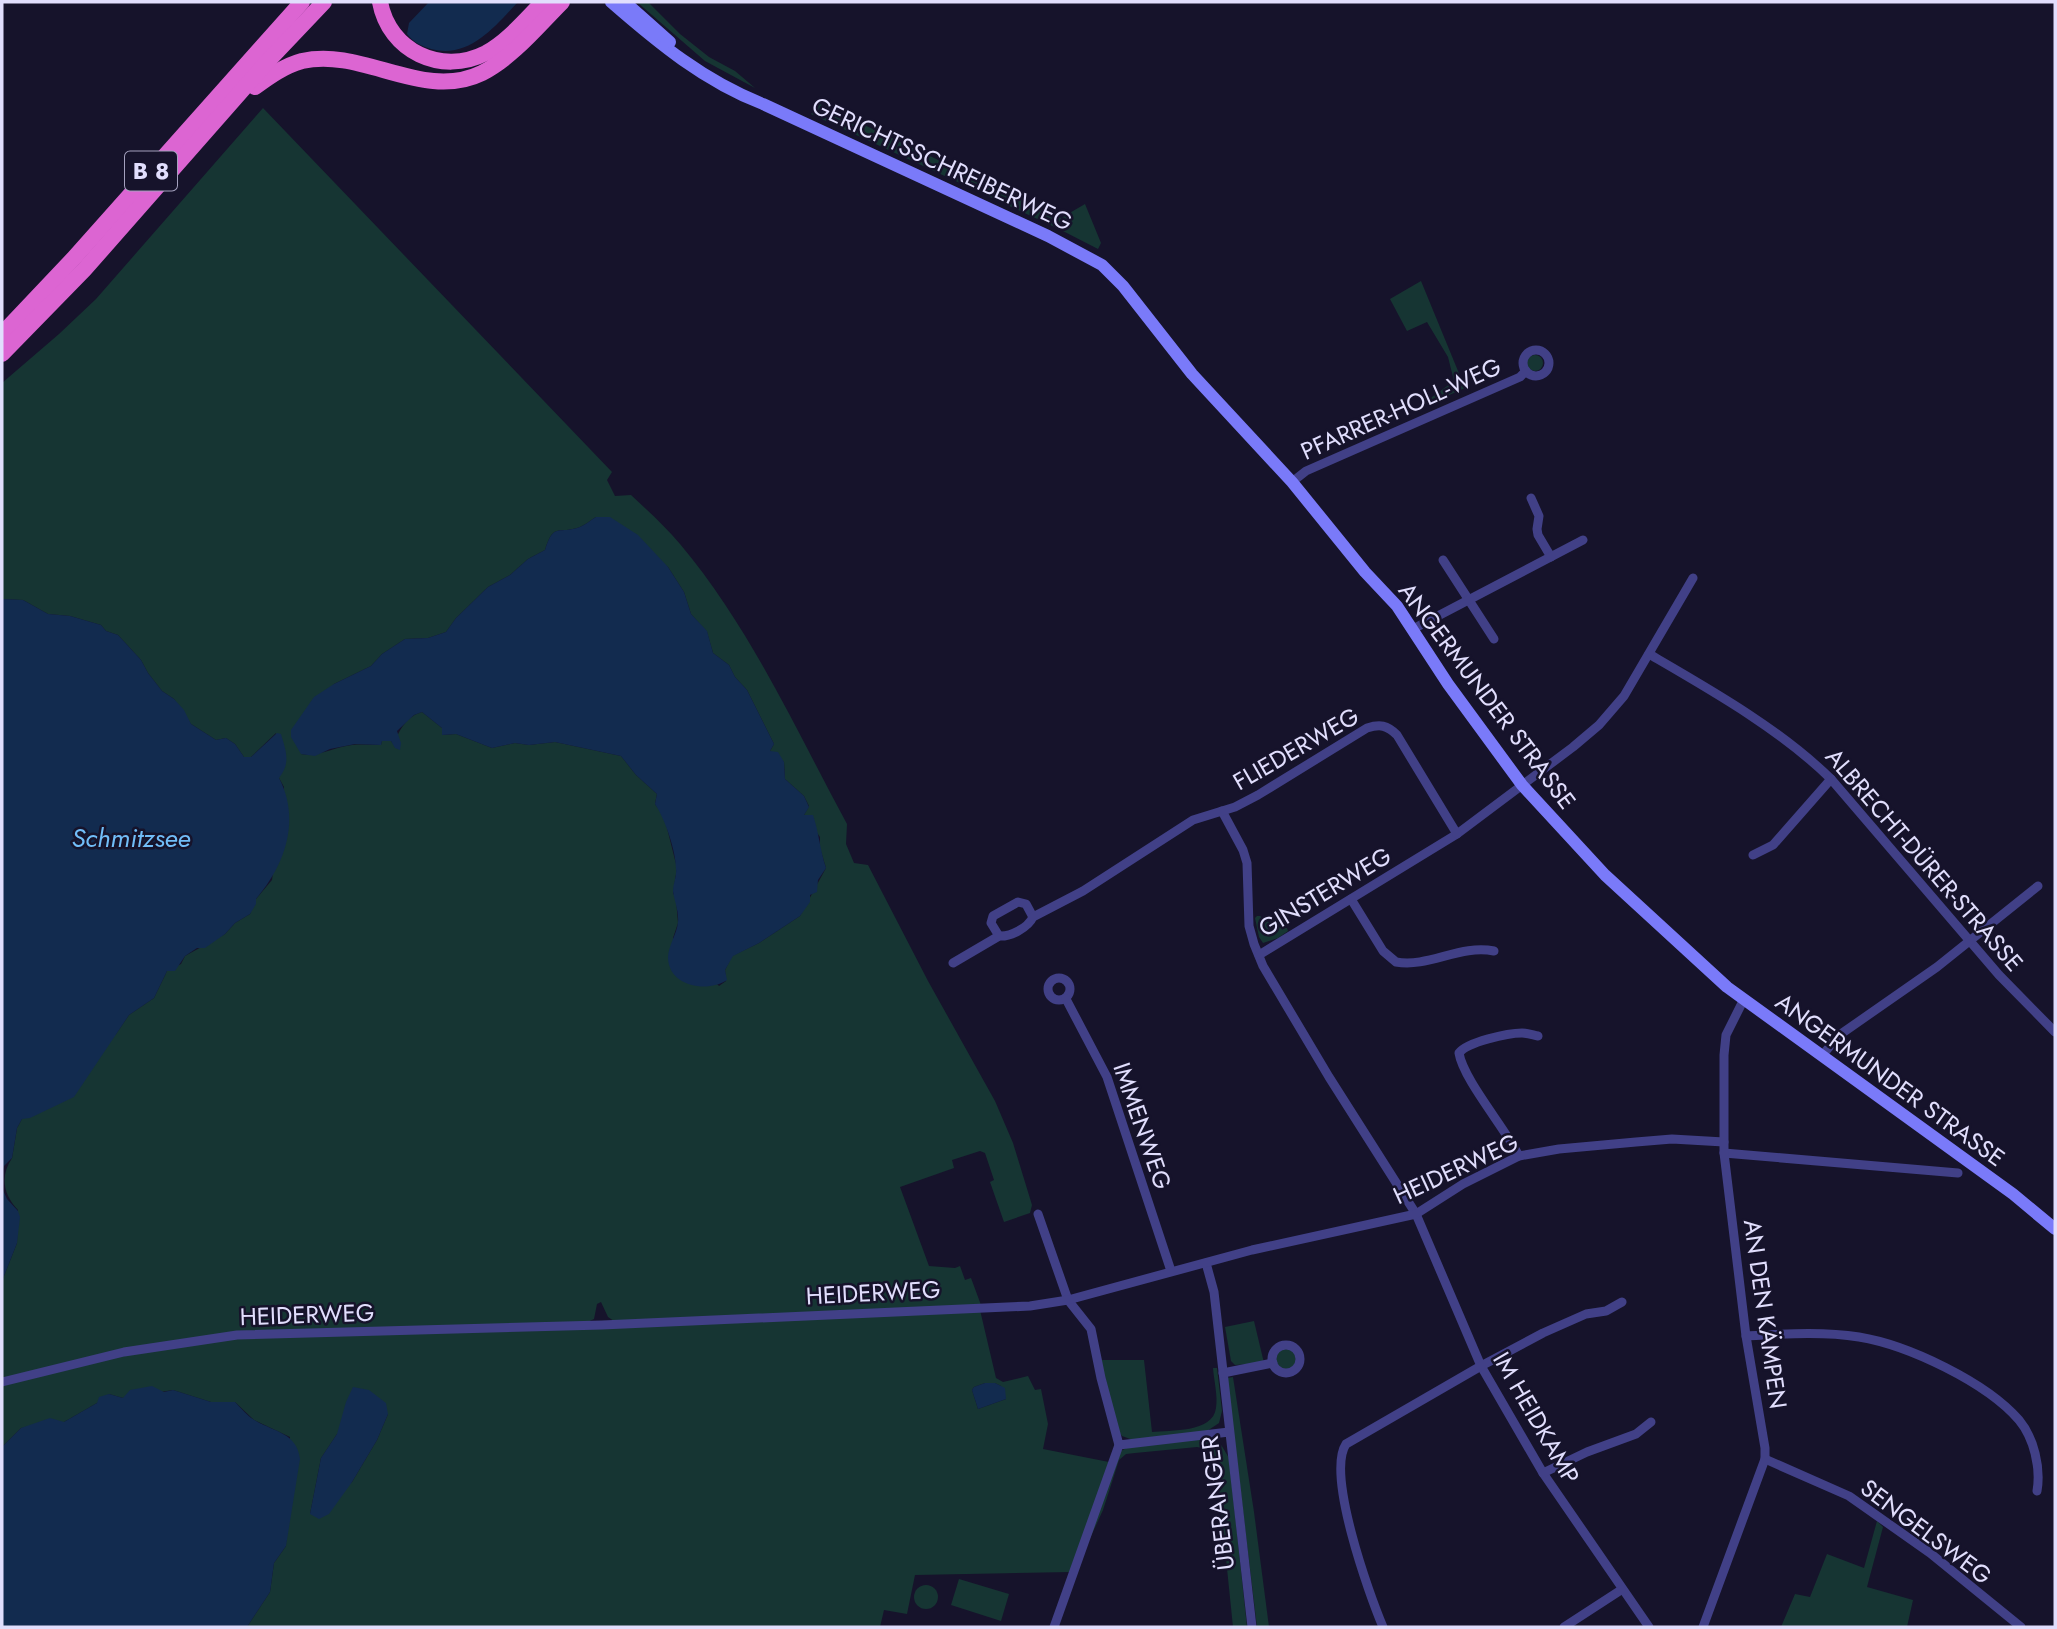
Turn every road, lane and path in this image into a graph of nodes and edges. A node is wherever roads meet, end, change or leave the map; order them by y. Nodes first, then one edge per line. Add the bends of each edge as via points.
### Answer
1 (302, 2) edge
2 (324, 2) edge
3 (380, 2) edge
4 (543, 2) edge
5 (562, 2) edge
6 (611, 2) edge
7 (625, 2) edge
8 (237, 96) junction
9 (763, 104) junction
10 (1101, 265) joint
11 (2, 334) edge
12 (2, 354) edge
13 (1526, 371) dead end
14 (1292, 482) junction
15 (1531, 498) dead end
16 (1583, 540) dead end
17 (1550, 557) junction
18 (1443, 560) dead end
19 (1693, 578) dead end
20 (1468, 599) junction
21 (1413, 629) junction
22 (1494, 639) dead end
23 (1649, 654) junction
24 (1832, 779) junction
25 (1522, 785) junction
26 (1222, 811) junction
27 (1457, 834) junction
28 (1753, 855) dead end
29 (2038, 886) dead end
30 (1352, 899) junction
31 (1033, 917) junction
32 (999, 936) junction
33 (1970, 941) junction
34 (1494, 951) dead end
35 (1259, 956) junction
36 (953, 963) dead end
37 (1066, 999) dead end
38 (1744, 999) junction
39 (2055, 1032) edge
40 (1538, 1036) dead end
41 (1822, 1056) junction
42 (1724, 1142) junction
43 (1724, 1153) junction
44 (1519, 1156) junction
45 (1958, 1173) dead end
46 (1038, 1214) dead end
47 (1416, 1214) junction
48 (2055, 1229) edge
49 (1206, 1263) junction
50 (1171, 1271) junction
51 (1068, 1300) junction
52 (1622, 1302) dead end
53 (1746, 1336) junction
54 (1273, 1363) dead end
55 (1481, 1366) junction
56 (1223, 1373) junction
57 (2, 1382) edge
58 (1651, 1422) dead end
59 (1230, 1432) junction
60 (1119, 1445) junction
61 (1765, 1459) junction
62 (1544, 1473) junction
63 (2037, 1491) dead end
64 (1622, 1590) junction
65 (1054, 1627) edge
66 (1252, 1627) edge
67 (1383, 1627) edge
68 (1564, 1627) edge
69 (1648, 1627) edge
70 (1703, 1627) edge
71 (2021, 1627) edge

1 - 11 highway, B 8
2 - 8 highway, B 8
3 - 4 highway via 401,43 430,60 452,63 496,47
5 - 8 highway via 514,50 471,77 434,81 348,60 317,59 291,65
6 - 9 main road, GERICHTSSCHREIBERWEG via 689,65
7 - 9 main road, GERICHTSSCHREIBERWEG via 694,62
8 - 12 highway, B 8 via 84,270
9 - 10 main road, GERICHTSSCHREIBERWEG
10 - 14 main road, ANGERMUNDER STRASSE via 1130,294 1192,374
13 - 14 street, PFARRER-HOLL-WEG via 1306,471
14 - 21 main road, ANGERMUNDER STRASSE
15 - 17 street via 1539,516 1538,535
16 - 17 street
17 - 20 street
18 - 20 street
19 - 23 street, GINSTERWEG
20 - 21 street
20 - 22 street
21 - 25 main road, ANGERMUNDER STRASSE
23 - 24 street, ALBRECHT-DÜRER-STRASSE via 1798,749
23 - 25 street, GINSTERWEG via 1624,696 1599,724
24 - 28 street via 1773,845
24 - 33 street, ALBRECHT-DÜRER-STRASSE
25 - 27 street, GINSTERWEG
25 - 38 main road, ANGERMUNDER STRASSE via 1605,875
26 - 27 street, FLIEDERWEG via 1378,724 1397,735
26 - 31 street, FLIEDERWEG via 1194,820 1083,891
26 - 35 street, FLIEDERWEG via 1247,863 1249,926
27 - 30 street, GINSTERWEG
29 - 33 street
30 - 34 street via 1383,951 1396,962
30 - 35 street, GINSTERWEG
31 - 32 street, FLIEDERWEG via 1006,937
31 - 32 street via 1026,904 1018,902 993,916 991,923
32 - 36 street, FLIEDERWEG
33 - 39 street, ALBRECHT-DÜRER-STRASSE
33 - 41 street via 1838,1036
35 - 47 street, GINSTERWEG
37 - 50 street, IMMENWEG via 1107,1077
38 - 41 main road, ANGERMUNDER STRASSE
38 - 42 street, AN DEN KÄMPEN via 1726,1035
40 - 44 street via 1522,1033 1474,1043 1459,1053 1463,1067
41 - 48 main road, ANGERMUNDER STRASSE
42 - 43 street, AN DEN KÄMPEN
42 - 44 street, HEIDERWEG via 1672,1139
43 - 45 street
43 - 53 street, AN DEN KÄMPEN
44 - 47 street, HEIDERWEG
46 - 51 street
47 - 49 street, HEIDERWEG
47 - 55 street, IM HEIDKAMP
49 - 50 street, HEIDERWEG
49 - 56 street, ÜBERANGER
50 - 51 street, HEIDERWEG
51 - 57 street, HEIDERWEG via 1010,1307 602,1325 237,1335 124,1352
51 - 60 street via 1091,1329
52 - 55 street via 1586,1314
53 - 61 street, AN DEN KÄMPEN
53 - 63 street via 1859,1337 1924,1357 1961,1377 2019,1420 2037,1461
54 - 56 street
55 - 62 street, IM HEIDKAMP
55 - 67 street via 1351,1440 1342,1450 1340,1470 1351,1527 1363,1577
56 - 59 street, ÜBERANGER
58 - 62 street via 1636,1434
59 - 60 street
59 - 66 street, ÜBERANGER
60 - 65 street
61 - 70 street, AN DEN KÄMPEN
61 - 71 street, SENGELSWEG via 1849,1496 1930,1553
62 - 64 street, IM HEIDKAMP
64 - 68 street
64 - 69 street, IM HEIDKAMP

